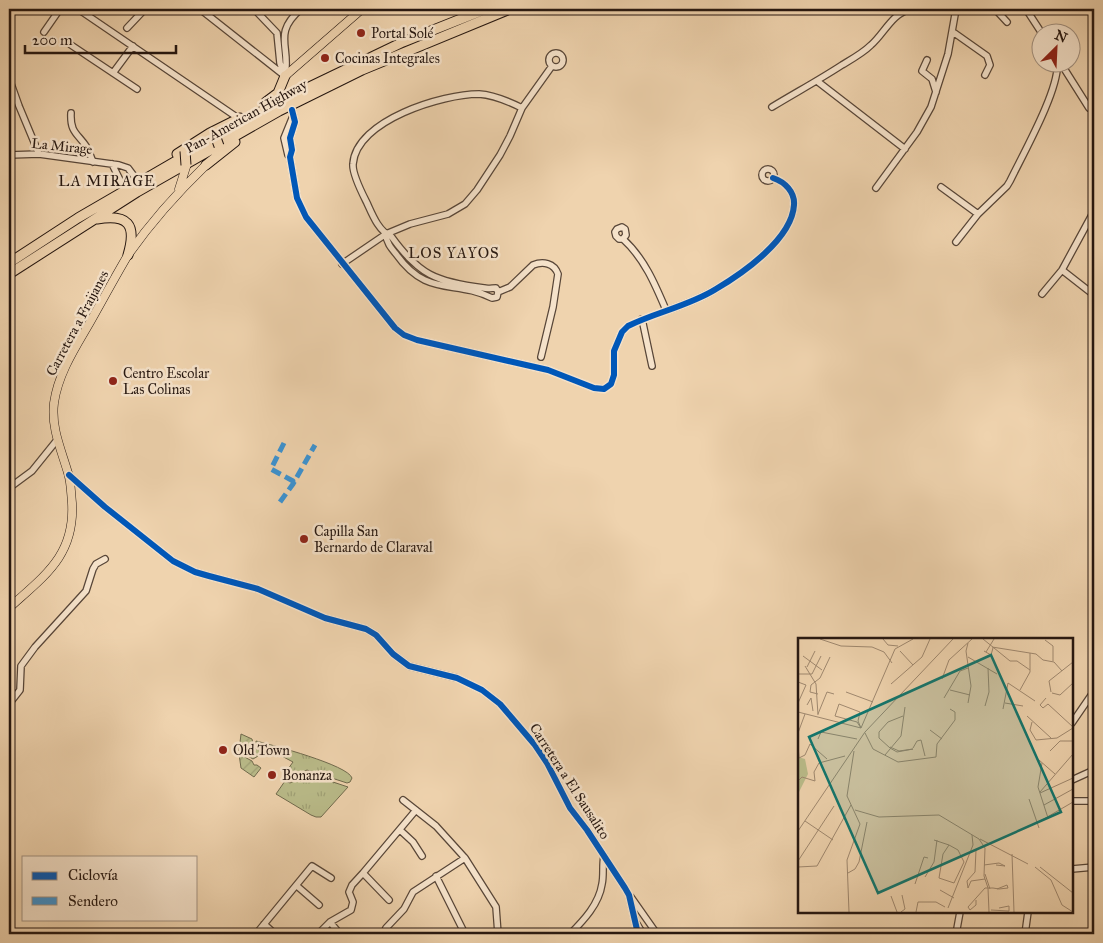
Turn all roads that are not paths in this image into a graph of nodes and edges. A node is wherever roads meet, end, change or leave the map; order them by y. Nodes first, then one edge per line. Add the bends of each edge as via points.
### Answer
1 (60, 9) edge
2 (78, 9) edge
3 (145, 9) edge
4 (200, 9) edge
5 (254, 9) edge
6 (301, 9) edge
7 (362, 9) edge
8 (486, 9) edge
9 (510, 9) edge
10 (911, 9) edge
11 (942, 9) edge
12 (994, 9) edge
13 (1026, 9) edge
14 (956, 10) edge
15 (1007, 22) dead end
16 (1034, 22) edge
17 (127, 28) dead end
18 (44, 32) dead end
19 (953, 32) junction
20 (280, 34) junction
21 (71, 45) dead end
22 (133, 46) junction
23 (380, 53) junction
24 (927, 60) dead end
25 (552, 66) dead end
26 (362, 70) junction
27 (1058, 72) edge
28 (1066, 72) edge
29 (113, 73) junction
30 (984, 75) dead end
31 (285, 76) junction
32 (9, 78) edge
33 (817, 82) junction
34 (137, 89) dead end
35 (292, 89) junction
36 (936, 92) junction
37 (266, 102) junction
38 (772, 107) dead end
39 (522, 108) junction
40 (1089, 108) dead end
41 (71, 113) dead end
42 (293, 113) junction
43 (238, 118) junction
44 (213, 134) junction
45 (235, 142) junction
46 (218, 148) junction
47 (186, 150) junction
48 (905, 150) junction
49 (39, 154) junction
50 (9, 155) edge
51 (93, 162) junction
52 (112, 164) junction
53 (206, 165) junction
54 (186, 166) junction
55 (773, 178) dead end
56 (137, 180) junction
57 (941, 187) dead end
58 (124, 188) junction
59 (876, 188) dead end
60 (178, 193) junction
61 (1094, 211) edge
62 (978, 214) junction
63 (78, 218) junction
64 (92, 220) junction
65 (386, 234) junction
66 (624, 238) dead end
67 (956, 242) dead end
68 (128, 254) junction
69 (9, 263) edge
70 (342, 264) junction
71 (1062, 270) junction
72 (9, 274) edge
73 (498, 292) junction
74 (1042, 294) dead end
75 (1094, 295) edge
76 (666, 310) junction
77 (642, 319) junction
78 (541, 357) dead end
79 (652, 366) dead end
80 (57, 440) junction
81 (68, 475) junction
82 (9, 488) edge
83 (105, 559) dead end
84 (9, 608) edge
85 (1094, 691) edge
86 (9, 704) edge
87 (1073, 722) edge
88 (1094, 770) edge
89 (1073, 780) edge
90 (403, 800) dead end
91 (1073, 801) edge
92 (1094, 801) edge
93 (416, 810) junction
94 (400, 830) junction
95 (422, 856) dead end
96 (604, 856) junction
97 (465, 858) junction
98 (1094, 867) edge
99 (1073, 869) edge
100 (364, 873) junction
101 (436, 876) junction
102 (330, 878) dead end
103 (297, 886) junction
104 (629, 895) junction
105 (389, 900) dead end
106 (319, 905) dead end
107 (960, 913) edge
108 (1028, 913) edge
109 (633, 918) junction
110 (330, 922) junction
111 (264, 924) junction
112 (463, 930) dead end
113 (656, 933) edge
114 (256, 934) edge
115 (275, 934) edge
116 (318, 934) edge
117 (340, 934) edge
118 (383, 934) edge
119 (479, 934) edge
120 (570, 934) edge
121 (638, 934) edge
122 (643, 934) edge
123 (649, 934) edge
124 (956, 934) edge
125 (1025, 934) edge

1 - 18 street
2 - 22 street
3 - 17 street
4 - 31 street
5 - 20 street
6 - 20 street
7 - 31 main road
8 - 23 highway, Pan-American Highway
9 - 26 highway, Pan-American Highway
10 - 33 street via 894,18 872,45
11 - 14 street
12 - 15 street
13 - 16 street
14 - 19 street
19 - 30 street via 988,56 990,65
19 - 36 street
20 - 31 street via 280,63
21 - 29 street
22 - 29 street
22 - 43 street
23 - 35 highway
23 - 63 highway, Pan-American Highway via 276,103
24 - 36 street via 922,71 932,79
25 - 39 street
26 - 42 highway via 347,83
26 - 64 highway, Pan-American Highway via 279,111
27 - 62 street via 1047,103 1010,181
28 - 40 street
29 - 34 street
31 - 35 highway via 285,88
31 - 37 highway via 278,93
32 - 49 street
33 - 38 street
33 - 48 street
35 - 37 highway
36 - 48 street via 922,124
37 - 43 highway
39 - 65 street via 500,155 465,204 448,214
39 - 65 street via 507,100 480,94 449,98 410,110 366,135 352,165 366,203
41 - 51 street via 72,129 86,146
42 - 45 highway
42 - 70 street via 284,138 297,198 302,211
43 - 44 highway
44 - 46 highway, bridge
44 - 47 highway
45 - 46 highway
45 - 53 highway
46 - 53 highway
46 - 54 highway
47 - 54 highway, bridge
47 - 56 highway
48 - 59 street
49 - 50 street, La Mirage
49 - 51 street, La Mirage
51 - 52 street, La Mirage
52 - 56 street, La Mirage via 128,168
52 - 58 street
53 - 60 main road, Carretera a Fraijanes
54 - 60 main road, Carretera a Fraijanes
54 - 64 highway
55 - 76 street via 789,187 795,202 791,220 773,246 715,290
56 - 58 highway
57 - 62 street
58 - 63 highway
60 - 68 main road, Carretera a Fraijanes
61 - 71 street
62 - 67 street
63 - 69 highway, Pan-American Highway
64 - 68 highway via 117,217 126,222 132,236
64 - 72 highway, Pan-American Highway
65 - 70 street
65 - 73 street via 426,273 438,279 494,288
65 - 73 street via 386,240 402,262 426,281 492,298
66 - 76 street via 647,269
68 - 80 main road, Carretera a Fraijanes via 61,378 54,402
70 - 77 street via 404,335 548,370 594,388 604,389 611,384 614,351 619,338 628,326
71 - 74 street
71 - 75 street
73 - 78 street via 510,286 536,263 548,263 556,270 554,307
76 - 77 street
77 - 79 street
80 - 81 main road, Carretera a Fraijanes
80 - 82 street via 32,470
81 - 84 main road, Carretera a Fraijanes via 72,518 67,543 44,577
81 - 96 street, Carretera a El Sausalito via 173,561 194,572 253,587 325,618 366,629 409,666 456,678 482,690 500,704 535,744 570,808
83 - 86 street via 93,569 86,591 22,666 20,690
85 - 87 street
88 - 89 street
90 - 93 street
91 - 92 street
93 - 94 street
93 - 97 street via 436,826
94 - 95 street
94 - 100 street
96 - 104 street, Carretera a El Sausalito
96 - 120 street via 603,883 598,899
97 - 101 street
97 - 119 street via 496,907 498,934
98 - 99 street
100 - 105 street
100 - 110 street via 350,889 351,910
101 - 112 street
101 - 118 street via 413,892 404,909
102 - 103 street via 312,866
103 - 106 street
103 - 111 street
104 - 109 street, Carretera a El Sausalito
104 - 113 street
107 - 124 street
108 - 125 street
109 - 121 street
109 - 122 street
110 - 116 street
110 - 117 street
111 - 114 street
111 - 115 street
113 - 123 street

